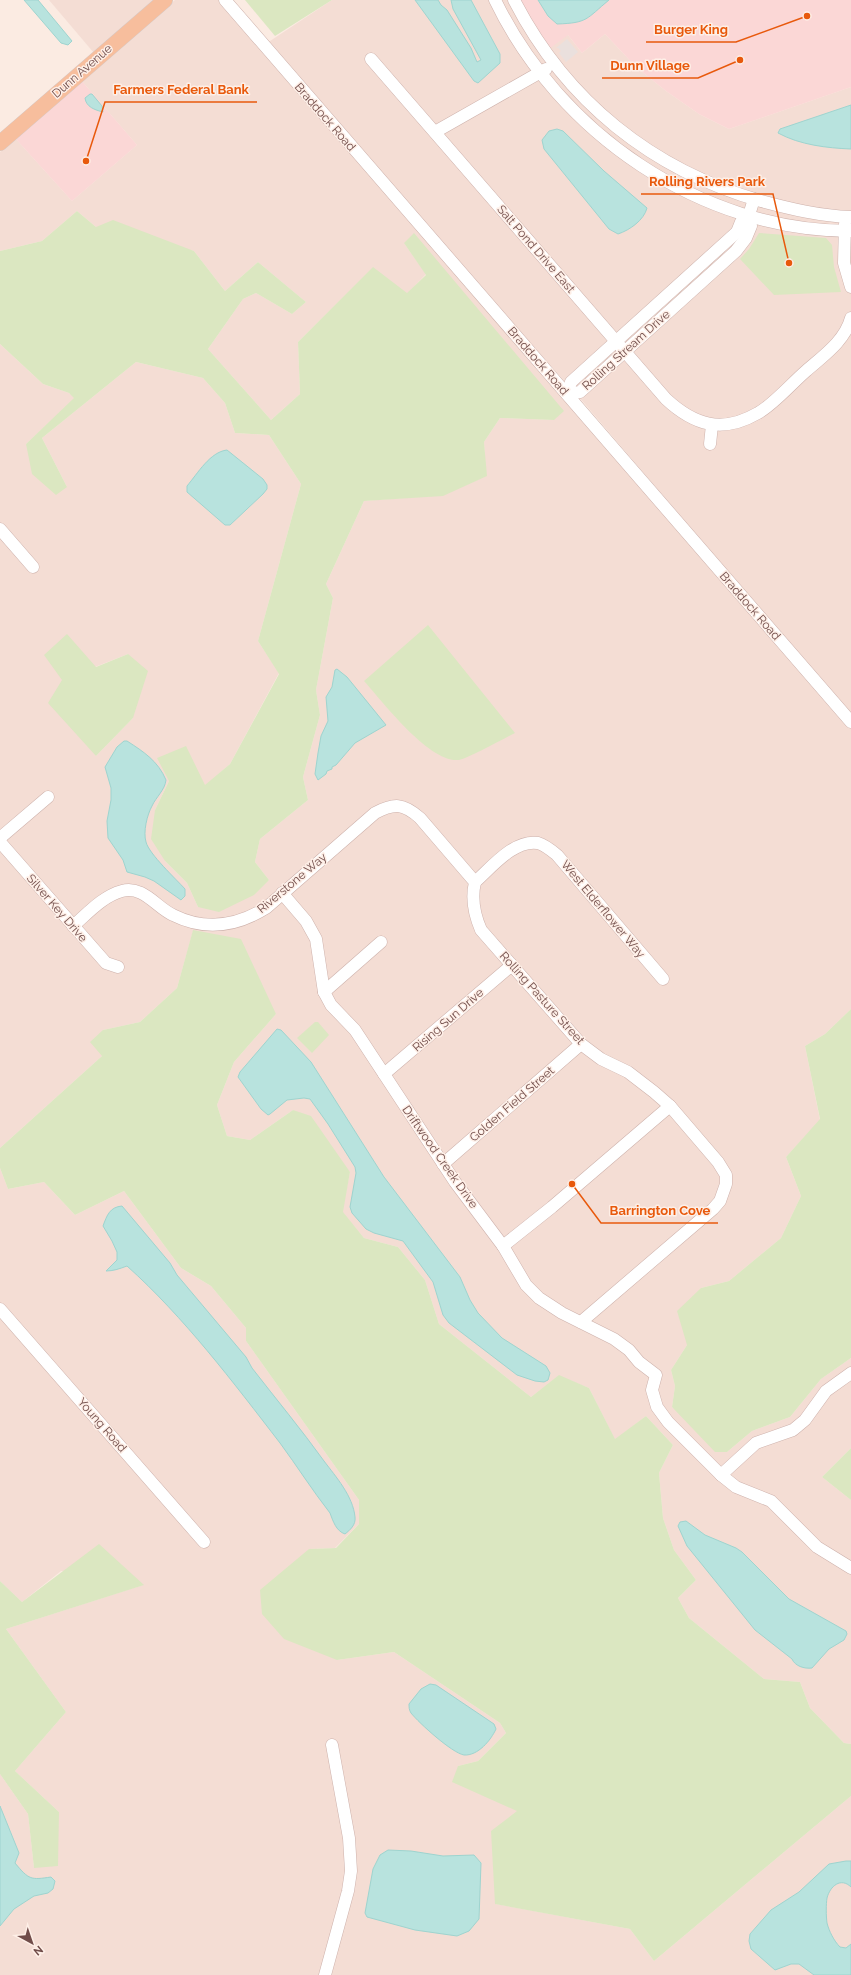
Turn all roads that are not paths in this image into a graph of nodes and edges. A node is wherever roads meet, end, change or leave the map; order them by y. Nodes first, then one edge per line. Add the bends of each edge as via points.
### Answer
1 (165, 0) edge
2 (225, 0) edge
3 (495, 0) edge
4 (514, 0) edge
5 (371, 58) dead end
6 (554, 64) junction
7 (540, 73) junction
8 (434, 132) junction
9 (0, 144) edge
10 (754, 199) junction
11 (749, 215) junction
12 (848, 217) edge
13 (847, 231) edge
14 (851, 287) edge
15 (851, 318) edge
16 (617, 341) junction
17 (625, 351) junction
18 (567, 394) junction
19 (712, 425) junction
20 (710, 444) dead end
21 (0, 529) edge
22 (32, 567) dead end
23 (851, 722) edge
24 (48, 797) dead end
25 (0, 838) edge
26 (0, 842) edge
27 (475, 882) junction
28 (282, 893) junction
29 (73, 926) junction
30 (382, 942) dead end
31 (512, 964) junction
32 (118, 967) dead end
33 (663, 979) dead end
34 (324, 992) junction
35 (581, 1044) junction
36 (384, 1074) junction
37 (670, 1106) junction
38 (443, 1164) junction
39 (503, 1246) junction
40 (0, 1309) edge
41 (581, 1322) junction
42 (851, 1372) edge
43 (721, 1475) junction
44 (204, 1542) dead end
45 (851, 1568) edge
46 (332, 1745) dead end
47 (325, 1975) edge

1 - 9 main road, Dunn Avenue
2 - 18 street, Braddock Road
3 - 7 street via 519,44
4 - 6 street via 527,25
5 - 8 street, Salt Pond Drive East
6 - 7 street
6 - 10 street via 578,93 602,115 655,155 715,186
7 - 8 street
7 - 11 street via 559,96 604,139 640,165 676,185
8 - 16 street, Salt Pond Drive East
10 - 11 street, Rolling Stream Drive
10 - 12 street via 792,209
11 - 13 street via 785,224
11 - 16 street, Rolling Stream Drive via 741,222 737,232
11 - 17 street, Rolling Stream Drive via 751,226 736,251
12 - 13 street
13 - 14 street via 844,263
15 - 19 street via 846,331 835,345 758,413 740,422
16 - 17 street, Salt Pond Drive East
16 - 18 street, Rolling Stream Drive via 571,382
17 - 18 street, Rolling Stream Drive via 580,392
17 - 19 street, Salt Pond Drive East via 681,413
18 - 23 street, Braddock Road
19 - 20 street
21 - 22 street
24 - 25 street
26 - 29 street, Silver Key Drive
27 - 28 street, Riverstone Way via 420,818 401,801 375,813
27 - 31 street, Rolling Pasture Street via 472,892 475,916 481,930
27 - 33 street, West Elderflower Way via 513,849 539,839 557,855
28 - 29 street, Riverstone Way via 250,918 223,925 197,924 172,915 138,892 124,890 102,900
28 - 34 street, Driftwood Creek Drive via 306,921 316,939
29 - 32 street, Silver Key Drive via 106,963
30 - 34 street
31 - 35 street, Rolling Pasture Street
31 - 36 street, Rising Sun Drive
34 - 36 street, Driftwood Creek Drive via 330,1005 355,1030
35 - 37 street, Rolling Pasture Street via 601,1059 628,1072
35 - 38 street, Golden Field Street
36 - 38 street, Driftwood Creek Drive
37 - 39 street
37 - 41 street, Rolling Pasture Street via 718,1162 726,1175 729,1191 713,1209
38 - 39 street, Driftwood Creek Drive
39 - 41 street, Driftwood Creek Drive via 526,1285 545,1302
40 - 44 street, Young Road
41 - 43 street, Driftwood Creek Drive via 619,1343 656,1375 652,1390 657,1407 668,1422
42 - 43 street via 826,1391 805,1420 793,1430 756,1443
43 - 45 street via 736,1487 771,1501 817,1547
46 - 47 street via 349,1838 352,1871

